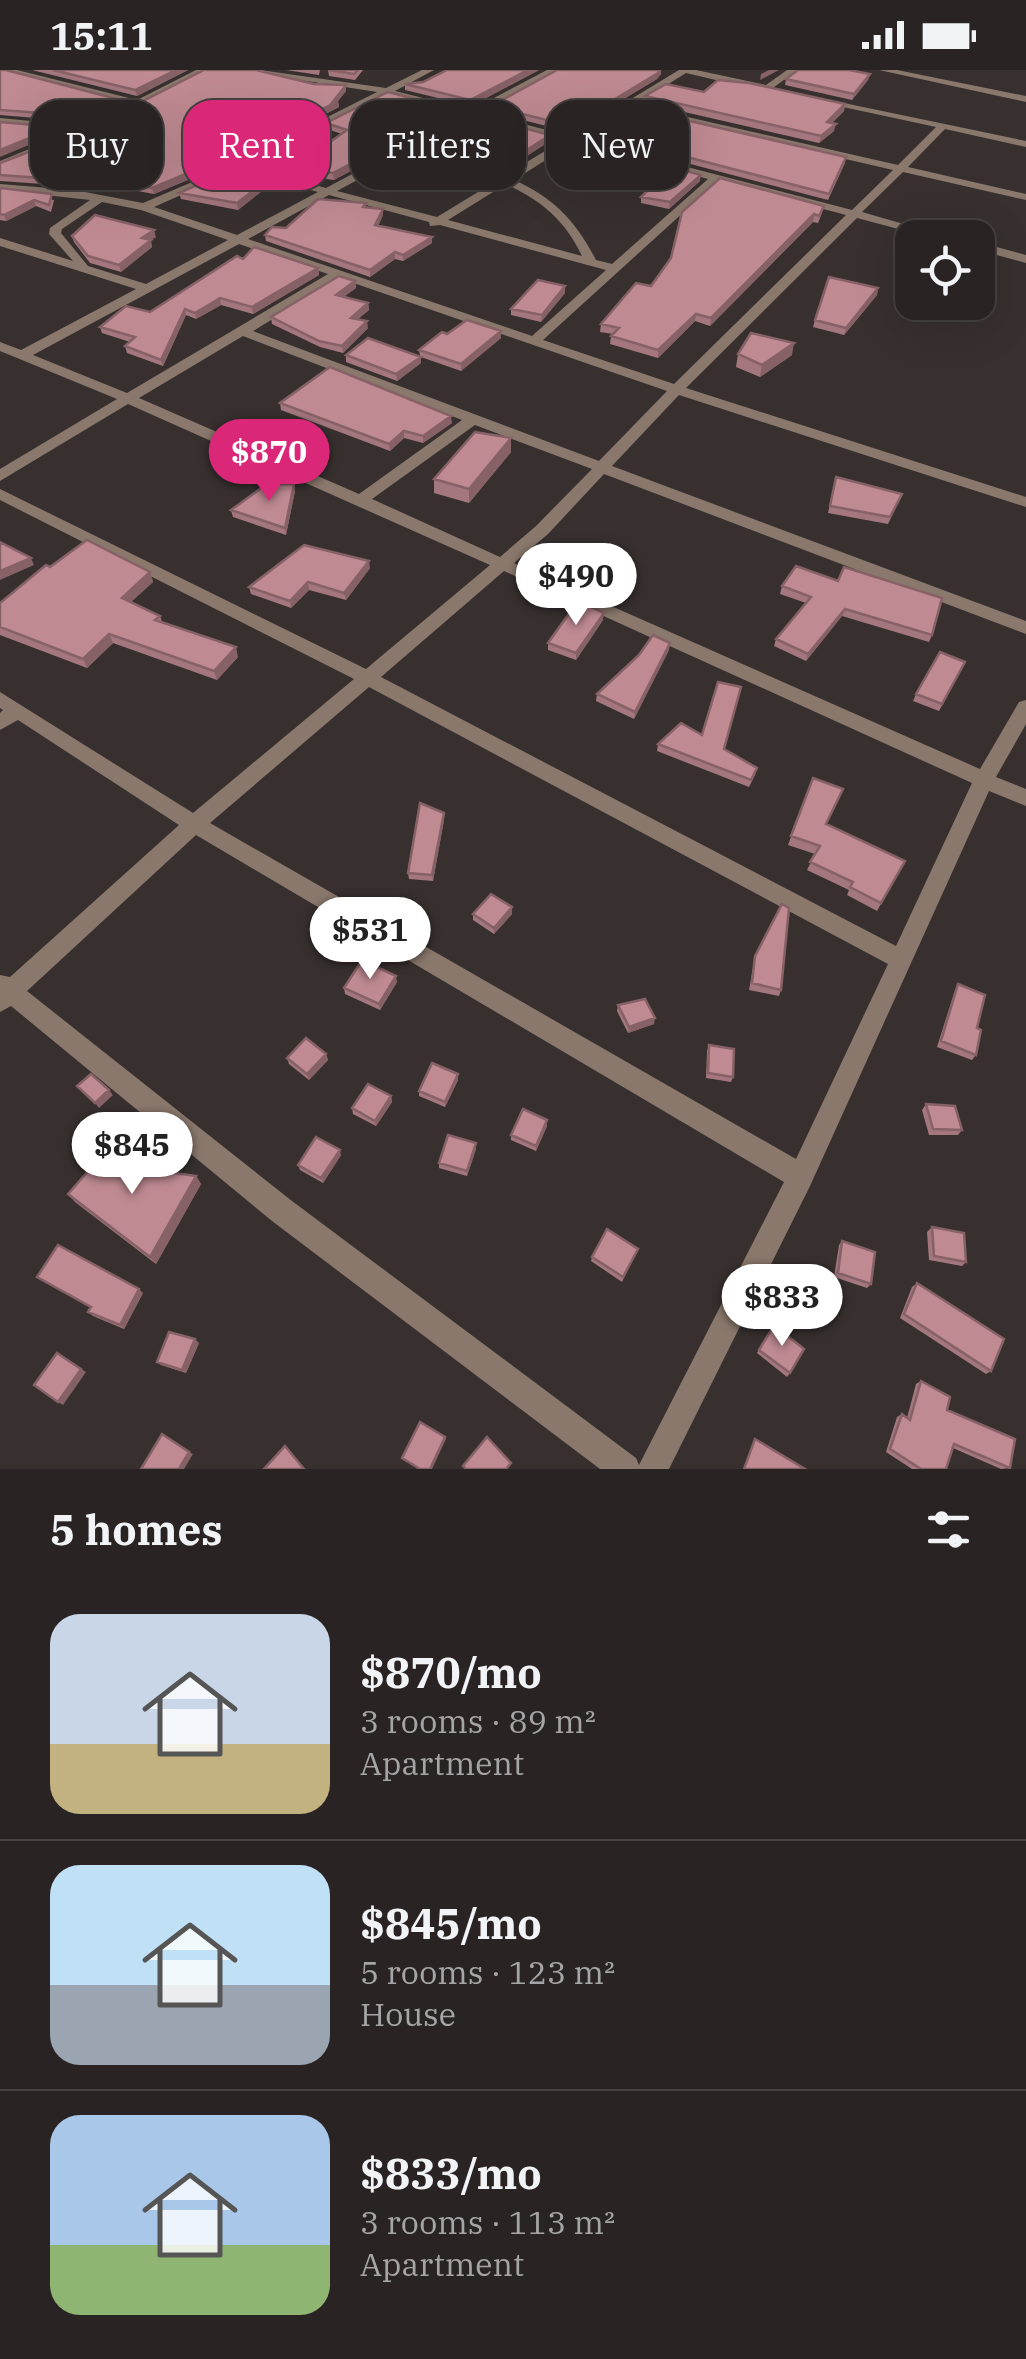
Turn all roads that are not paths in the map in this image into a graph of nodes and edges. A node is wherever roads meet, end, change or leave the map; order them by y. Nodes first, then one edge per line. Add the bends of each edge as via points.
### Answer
1 (6, 70) edge
2 (203, 70) edge
3 (241, 70) edge
4 (429, 70) edge
5 (554, 70) edge
6 (684, 70) edge
7 (762, 70) edge
8 (793, 70) edge
9 (884, 70) edge
10 (313, 74) edge
11 (777, 80) junction
12 (767, 88) junction
13 (386, 92) junction
14 (785, 92) edge
15 (802, 96) edge
16 (1026, 99) edge
17 (126, 100) edge
18 (144, 100) edge
19 (417, 100) edge
20 (497, 100) edge
21 (633, 100) edge
22 (330, 120) edge
23 (689, 120) edge
24 (0, 121) edge
25 (30, 124) edge
26 (943, 126) junction
27 (1026, 144) edge
28 (30, 153) edge
29 (0, 165) edge
30 (898, 169) junction
31 (689, 171) edge
32 (715, 178) junction
33 (350, 182) edge
34 (0, 187) edge
35 (81, 190) edge
36 (185, 190) edge
37 (324, 190) edge
38 (488, 190) edge
39 (523, 190) edge
40 (332, 192) junction
41 (76, 194) junction
42 (1026, 197) edge
43 (101, 198) junction
44 (144, 208) junction
45 (857, 212) junction
46 (895, 223) edge
47 (434, 224) junction
48 (238, 239) junction
49 (0, 242) edge
50 (995, 251) edge
51 (590, 260) junction
52 (1026, 260) edge
53 (86, 268) junction
54 (614, 268) junction
55 (336, 274) junction
56 (146, 288) junction
57 (244, 332) junction
58 (536, 339) junction
59 (0, 346) edge
60 (22, 355) junction
61 (676, 390) junction
62 (122, 398) junction
63 (472, 419) junction
64 (602, 470) junction
65 (0, 476) edge
66 (0, 494) edge
67 (362, 499) junction
68 (1026, 502) edge
69 (501, 566) junction
70 (1026, 628) edge
71 (364, 676) junction
72 (1026, 707) edge
73 (6, 711) edge
74 (984, 780) junction
75 (1026, 798) edge
76 (194, 824) junction
77 (900, 959) junction
78 (4, 992) edge
79 (801, 1177) junction
80 (626, 1469) edge
81 (652, 1469) edge

1 - 17 street
2 - 18 street
3 - 10 street
4 - 13 street
5 - 20 street
6 - 12 street
6 - 21 street
7 - 11 street
8 - 11 street
9 - 16 street
10 - 13 street
11 - 12 street
12 - 14 street
13 - 19 street
13 - 22 street
15 - 26 street
23 - 30 street
24 - 25 street
26 - 27 street
26 - 30 street
28 - 29 street
30 - 42 street
30 - 45 street
31 - 32 street
32 - 45 street
32 - 54 street
33 - 40 street
34 - 41 street
35 - 41 street
36 - 44 street
37 - 40 street
38 - 47 street
39 - 51 street via 560,209
40 - 47 street
40 - 48 street
41 - 43 street
43 - 44 street
43 - 53 street via 61,222 54,234
44 - 48 street
45 - 46 street
45 - 61 street
47 - 51 street
48 - 55 street
48 - 56 street
49 - 53 street
50 - 52 street
51 - 54 street
53 - 56 street
54 - 58 street
55 - 57 street
55 - 58 street
56 - 60 street
57 - 62 street
57 - 63 street
58 - 61 street
59 - 60 street
60 - 62 street
61 - 64 street
61 - 68 street
62 - 65 street
62 - 67 street
63 - 64 street
63 - 67 street
64 - 69 street
64 - 70 street
66 - 71 street
67 - 69 street
69 - 71 street
69 - 74 street
71 - 76 street
71 - 77 street
72 - 74 street
73 - 76 street
74 - 75 street
74 - 77 street
76 - 78 street
76 - 79 street
77 - 79 street
78 - 80 street
79 - 81 street

